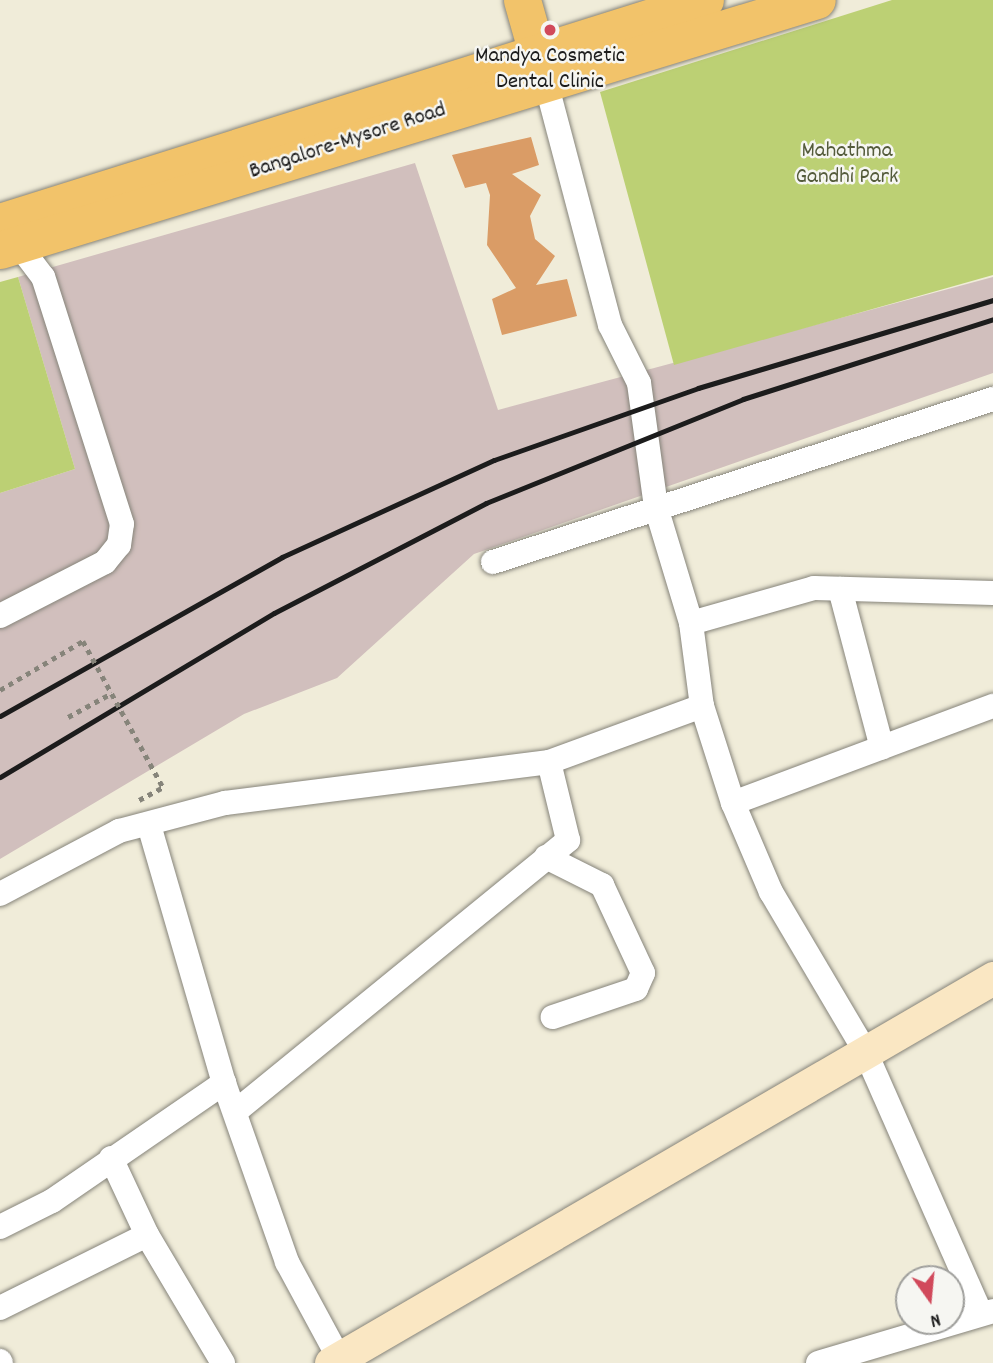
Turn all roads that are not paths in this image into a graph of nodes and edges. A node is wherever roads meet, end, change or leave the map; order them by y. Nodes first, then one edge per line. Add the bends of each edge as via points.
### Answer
1 (522, 0) edge
2 (705, 0) edge
3 (817, 0) edge
4 (542, 66) junction
5 (4, 229) edge
6 (993, 399) edge
7 (656, 507) junction
8 (493, 562) dead end
9 (841, 589) junction
10 (993, 593) edge
11 (0, 616) edge
12 (691, 623) junction
13 (702, 706) junction
14 (993, 706) edge
15 (882, 748) junction
16 (549, 762) junction
17 (733, 803) junction
18 (149, 825) junction
19 (546, 857) junction
20 (0, 894) edge
21 (993, 978) edge
22 (554, 1017) dead end
23 (865, 1051) junction
24 (224, 1083) junction
25 (235, 1112) junction
26 (111, 1157) junction
27 (0, 1227) edge
28 (147, 1235) junction
29 (0, 1308) edge
30 (987, 1313) edge
31 (335, 1360) edge
32 (223, 1363) edge
33 (818, 1363) edge

1 - 4 main road
2 - 4 main road, Bangalore-Mysore Road
3 - 4 main road, Bangalore-Mysore Road
4 - 5 main road, Bangalore-Mysore Road
4 - 7 street via 610,326 639,383
5 - 11 street via 43,277 122,524 119,545 105,562
6 - 7 street
7 - 8 street
7 - 12 street
9 - 10 street
9 - 12 street via 814,588
9 - 15 street
12 - 13 street
13 - 16 street
13 - 17 street
14 - 15 street
15 - 17 street
16 - 18 street via 225,803
16 - 19 street via 568,840
17 - 23 street via 771,892
18 - 20 street via 119,831
18 - 24 street
19 - 22 street via 602,885 643,973 636,989
19 - 25 street
21 - 23 street
23 - 30 street
23 - 31 street
24 - 25 street
24 - 26 street
25 - 31 street via 287,1262
26 - 27 street via 52,1201
26 - 28 street
28 - 29 street
28 - 32 street
30 - 33 street

